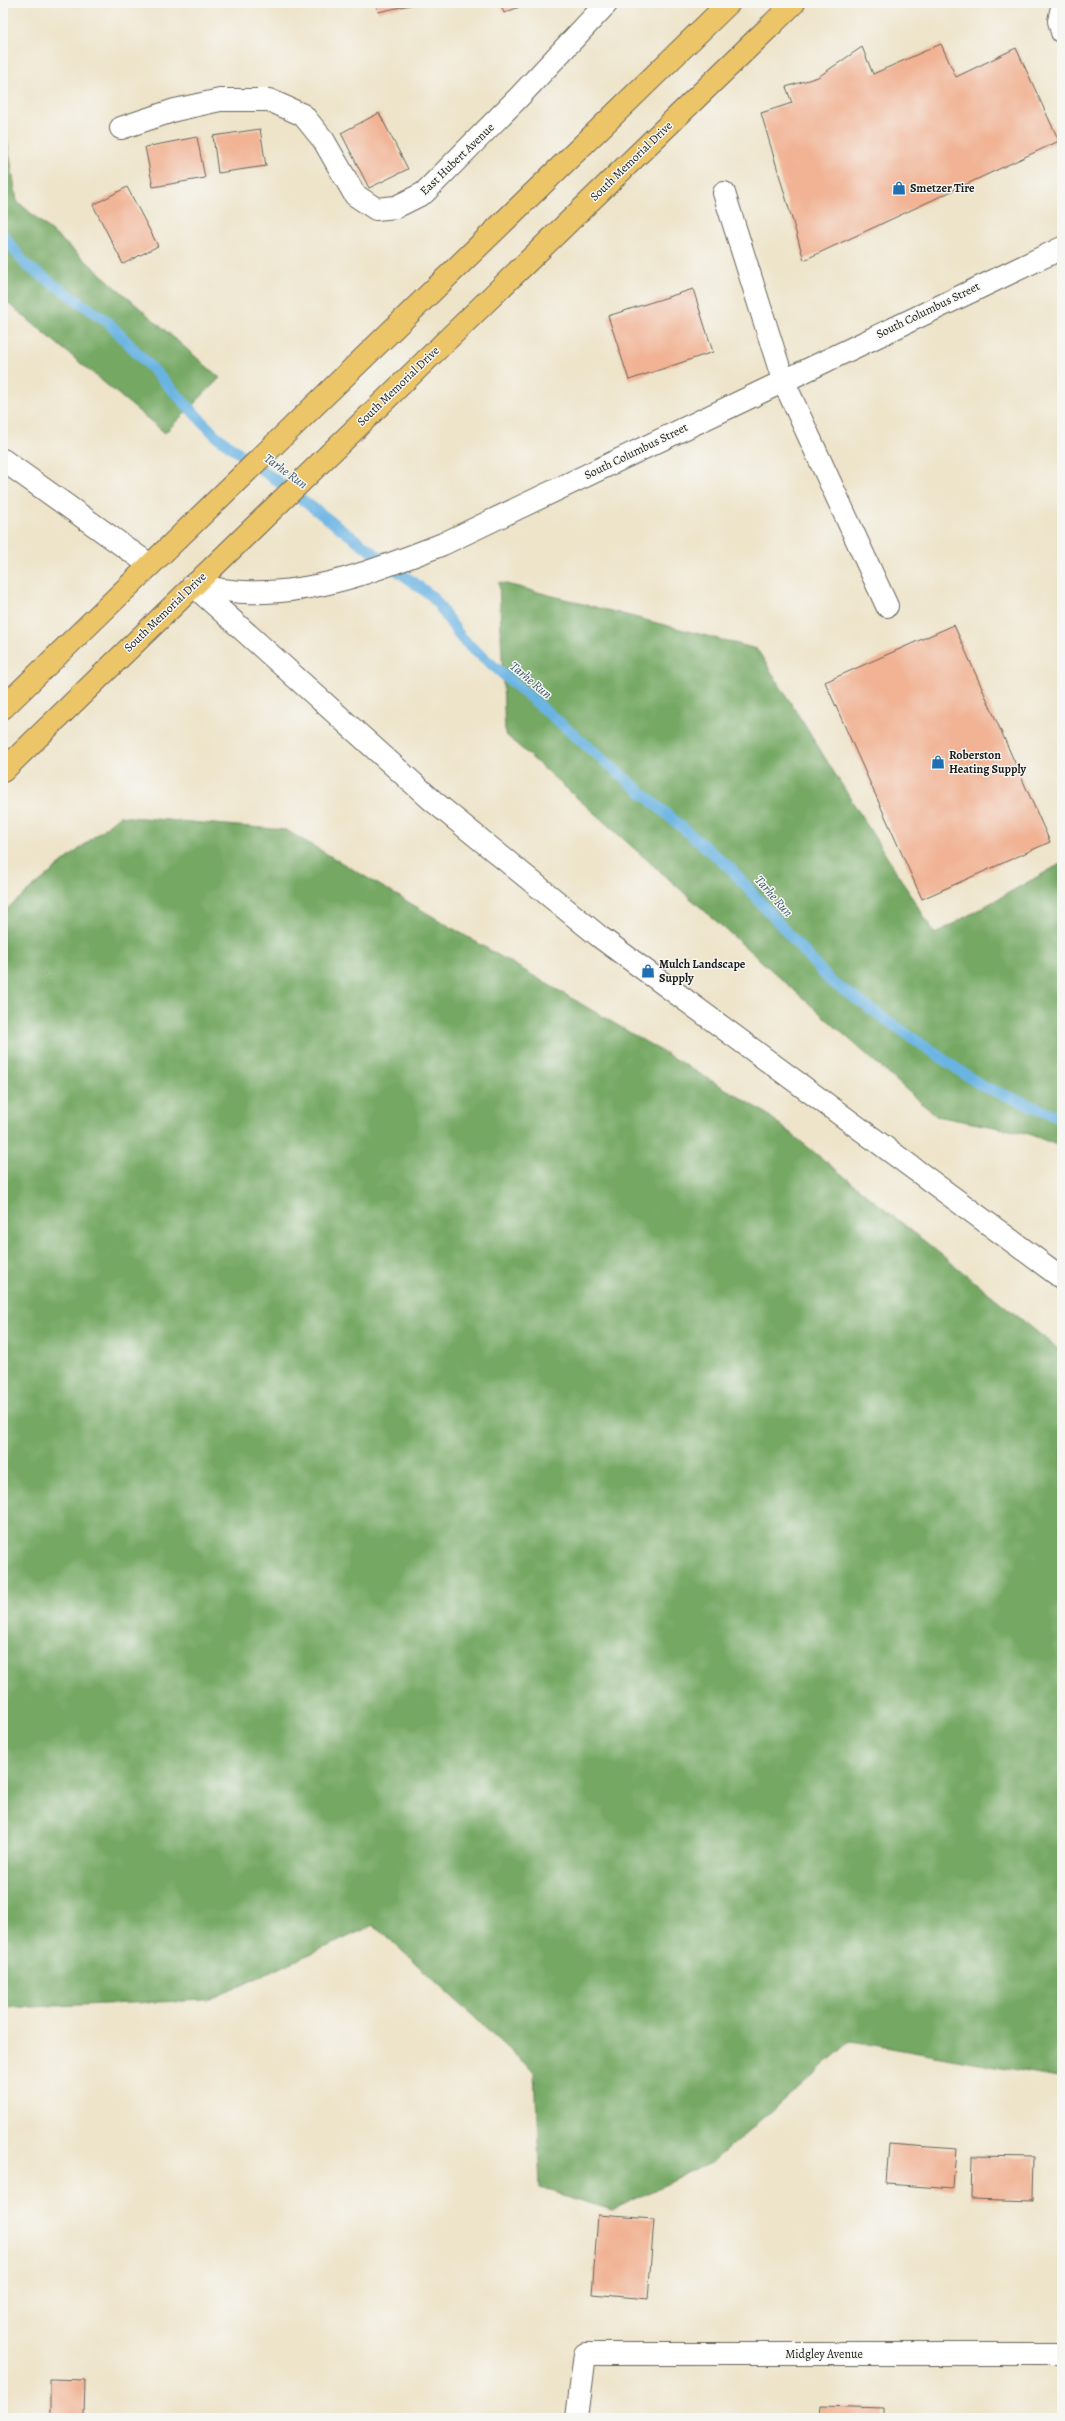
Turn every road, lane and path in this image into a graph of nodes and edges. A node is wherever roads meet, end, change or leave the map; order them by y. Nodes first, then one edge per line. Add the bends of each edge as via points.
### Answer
1 (607, 3) edge
2 (729, 3) edge
3 (794, 3) edge
4 (1062, 7) edge
5 (1062, 32) edge
6 (121, 128) dead end
7 (724, 193) dead end
8 (1062, 248) edge
9 (783, 380) junction
10 (3, 460) edge
11 (150, 565) junction
12 (193, 585) junction
13 (887, 606) dead end
14 (3, 708) edge
15 (3, 771) edge
16 (1062, 1278) edge
17 (1062, 2354) edge
18 (577, 2418) edge

1 - 6 street, East Hubert Avenue via 525,92 424,193 396,207 376,209 355,195 324,141 303,115 269,100 220,100 175,110
2 - 11 highway
3 - 12 highway, South Memorial Drive
4 - 5 street via 1059,21
7 - 9 street
8 - 9 street, South Columbus Street
9 - 12 street, South Columbus Street via 443,544 388,565 342,580 288,590 244,592
9 - 13 street
10 - 11 street
11 - 14 highway
12 - 15 highway, South Memorial Drive
12 - 16 street via 433,801 600,937
17 - 18 street, Midgley Avenue via 585,2354

